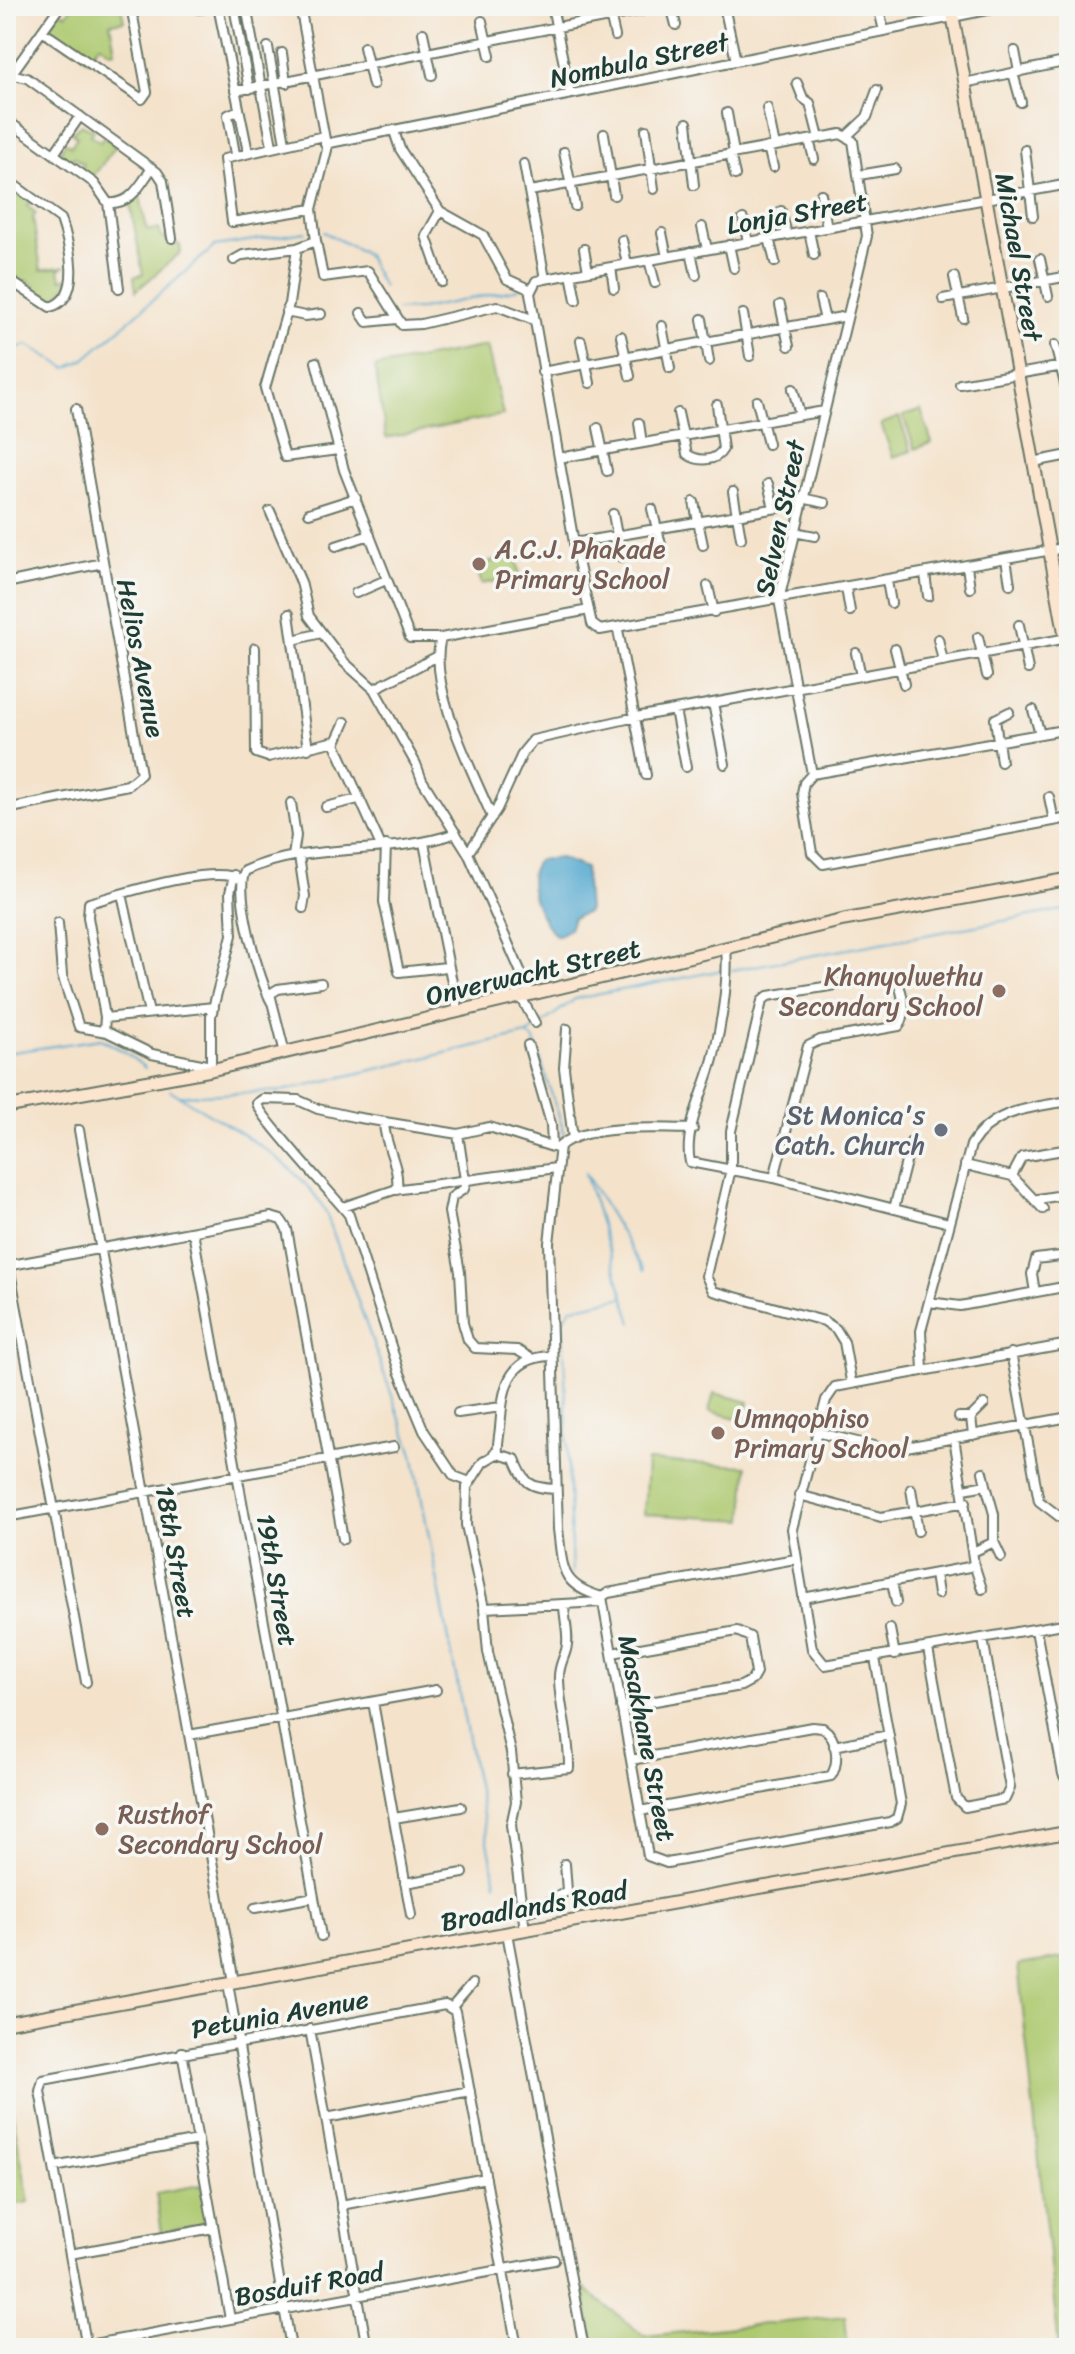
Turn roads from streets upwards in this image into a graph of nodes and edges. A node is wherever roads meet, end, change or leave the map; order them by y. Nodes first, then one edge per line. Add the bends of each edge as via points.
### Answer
1 (60, 6) edge
2 (131, 6) edge
3 (196, 6) edge
4 (234, 6) edge
5 (246, 6) edge
6 (300, 6) edge
7 (552, 6) edge
8 (608, 6) edge
9 (664, 6) edge
10 (671, 6) edge
11 (724, 6) edge
12 (878, 6) edge
13 (1007, 6) edge
14 (210, 7) edge
15 (952, 11) edge
16 (610, 18) junction
17 (482, 21) dead end
18 (676, 25) dead end
19 (557, 29) junction
20 (42, 31) junction
21 (884, 31) junction
22 (423, 33) dead end
23 (615, 36) dead end
24 (488, 43) junction
25 (268, 47) dead end
26 (364, 47) dead end
27 (1015, 51) dead end
28 (282, 53) dead end
29 (428, 55) junction
30 (490, 56) dead end
31 (736, 61) junction
32 (1069, 61) edge
33 (368, 67) junction
34 (1016, 72) junction
35 (8, 75) edge
36 (432, 75) dead end
37 (312, 78) junction
38 (286, 83) junction
39 (797, 83) dead end
40 (964, 83) junction
41 (274, 85) junction
42 (373, 85) dead end
43 (262, 87) junction
44 (249, 89) junction
45 (877, 90) dead end
46 (235, 91) junction
47 (6, 92) edge
48 (570, 94) junction
49 (1021, 102) dead end
50 (767, 108) dead end
51 (239, 110) junction
52 (727, 113) dead end
53 (80, 116) junction
54 (687, 123) dead end
55 (12, 124) dead end
56 (646, 130) dead end
57 (394, 131) junction
58 (604, 134) dead end
59 (848, 135) junction
60 (814, 139) junction
61 (324, 140) junction
62 (285, 143) junction
63 (1065, 145) dead end
64 (272, 146) junction
65 (772, 146) junction
66 (1025, 150) dead end
67 (248, 152) junction
68 (564, 152) dead end
69 (54, 154) junction
70 (235, 154) junction
71 (732, 154) junction
72 (814, 159) dead end
73 (693, 161) junction
74 (1069, 161) edge
75 (524, 164) dead end
76 (773, 167) dead end
77 (152, 168) junction
78 (652, 169) junction
79 (895, 169) dead end
80 (735, 175) dead end
81 (859, 175) junction
82 (609, 176) junction
83 (6, 179) edge
84 (571, 183) junction
85 (694, 185) dead end
86 (1068, 186) edge
87 (654, 189) dead end
88 (530, 191) junction
89 (1030, 192) junction
90 (821, 194) dead end
91 (614, 195) dead end
92 (986, 200) junction
93 (108, 203) junction
94 (575, 206) dead end
95 (312, 209) junction
96 (440, 211) junction
97 (781, 211) dead end
98 (1033, 216) dead end
99 (743, 219) dead end
100 (867, 221) junction
101 (702, 227) dead end
102 (827, 228) junction
103 (809, 231) junction
104 (662, 233) dead end
105 (787, 235) junction
106 (172, 238) dead end
107 (769, 238) junction
108 (622, 240) dead end
109 (316, 241) junction
110 (748, 242) junction
111 (729, 245) junction
112 (297, 248) junction
113 (584, 249) dead end
114 (707, 249) junction
115 (691, 252) junction
116 (814, 255) dead end
117 (667, 257) junction
118 (1040, 259) dead end
119 (234, 260) dead end
120 (649, 260) junction
121 (775, 262) dead end
122 (627, 264) junction
123 (611, 267) junction
124 (734, 268) dead end
125 (588, 271) junction
126 (571, 274) junction
127 (696, 275) dead end
128 (1069, 276) edge
129 (954, 277) dead end
130 (6, 278) edge
131 (545, 279) junction
132 (1044, 280) junction
133 (442, 282) dead end
134 (655, 283) dead end
135 (532, 287) junction
136 (119, 288) dead end
137 (614, 288) dead end
138 (1002, 288) junction
139 (958, 296) junction
140 (1048, 296) dead end
141 (820, 299) dead end
142 (943, 299) dead end
143 (576, 300) dead end
144 (780, 305) dead end
145 (286, 312) junction
146 (361, 313) dead end
147 (321, 314) dead end
148 (743, 314) dead end
149 (847, 316) junction
150 (963, 318) dead end
151 (397, 319) junction
152 (702, 319) dead end
153 (534, 320) junction
154 (825, 320) junction
155 (662, 326) dead end
156 (785, 328) junction
157 (747, 335) junction
158 (621, 336) dead end
159 (581, 341) dead end
160 (706, 342) junction
161 (1055, 345) dead end
162 (789, 346) dead end
163 (667, 349) junction
164 (750, 356) dead end
165 (626, 357) junction
166 (709, 361) dead end
167 (316, 362) dead end
168 (587, 364) junction
169 (1064, 366) edge
170 (670, 368) dead end
171 (542, 372) junction
172 (1018, 375) junction
173 (630, 376) dead end
174 (590, 383) dead end
175 (960, 384) dead end
176 (1066, 388) dead end
177 (793, 389) dead end
178 (757, 401) dead end
179 (717, 405) dead end
180 (76, 409) dead end
181 (824, 411) junction
182 (678, 413) dead end
183 (800, 415) junction
184 (763, 422) junction
185 (639, 423) dead end
186 (598, 428) dead end
187 (721, 429) junction
188 (682, 436) junction
189 (642, 443) junction
190 (768, 444) dead end
191 (338, 450) junction
192 (602, 450) junction
193 (1069, 455) edge
194 (559, 458) junction
195 (1033, 462) junction
196 (607, 471) dead end
197 (768, 484) dead end
198 (733, 492) dead end
199 (356, 498) junction
200 (801, 501) junction
201 (694, 502) dead end
202 (825, 503) dead end
203 (774, 508) junction
204 (652, 509) dead end
205 (270, 511) dead end
206 (309, 513) dead end
207 (613, 514) dead end
208 (737, 515) junction
209 (697, 521) junction
210 (658, 528) junction
211 (794, 532) junction
212 (370, 535) junction
213 (616, 535) junction
214 (815, 536) dead end
215 (741, 538) dead end
216 (574, 543) junction
217 (703, 545) dead end
218 (336, 546) dead end
219 (1069, 547) edge
220 (1050, 551) junction
221 (663, 552) dead end
222 (621, 557) dead end
223 (1006, 559) junction
224 (103, 563) junction
225 (967, 566) junction
226 (925, 574) junction
227 (386, 580) junction
228 (887, 581) junction
229 (6, 583) edge
230 (1010, 584) dead end
231 (708, 586) dead end
232 (846, 588) junction
233 (970, 588) dead end
234 (356, 593) dead end
235 (928, 596) dead end
236 (779, 600) junction
237 (891, 603) dead end
238 (589, 610) junction
239 (850, 611) dead end
240 (714, 612) junction
241 (289, 614) dead end
242 (1019, 625) dead end
243 (614, 630) junction
244 (321, 633) junction
245 (978, 637) dead end
246 (441, 638) junction
247 (938, 639) dead end
248 (1067, 639) edge
249 (293, 640) junction
250 (1024, 646) junction
251 (255, 648) dead end
252 (895, 649) dead end
253 (856, 653) dead end
254 (983, 654) junction
255 (436, 657) junction
256 (1069, 657) edge
257 (943, 661) junction
258 (901, 669) junction
259 (1028, 669) dead end
260 (987, 675) dead end
261 (861, 676) junction
262 (904, 684) dead end
263 (796, 688) junction
264 (374, 689) junction
265 (713, 703) junction
266 (675, 710) junction
267 (1033, 710) dead end
268 (1009, 712) dead end
269 (636, 717) junction
270 (345, 722) dead end
271 (1069, 729) edge
272 (1040, 734) junction
273 (335, 741) junction
274 (998, 741) junction
275 (308, 749) junction
276 (1001, 762) dead end
277 (725, 764) dead end
278 (686, 767) dead end
279 (812, 774) junction
280 (646, 775) dead end
281 (1049, 797) dead end
282 (358, 799) junction
283 (291, 803) dead end
284 (326, 807) dead end
285 (6, 809) edge
286 (492, 817) junction
287 (1069, 818) edge
288 (1054, 821) junction
289 (456, 833) junction
290 (424, 843) junction
291 (384, 846) junction
292 (468, 853) junction
293 (296, 856) junction
294 (238, 877) junction
295 (1069, 879) edge
296 (122, 894) junction
297 (303, 908) dead end
298 (58, 923) dead end
299 (726, 948) junction
300 (447, 967) junction
301 (321, 983) dead end
302 (526, 996) junction
303 (272, 1003) junction
304 (214, 1007) junction
305 (458, 1012) junction
306 (149, 1013) junction
307 (105, 1018) junction
308 (535, 1023) dead end
309 (567, 1029) dead end
310 (104, 1031) junction
311 (528, 1045) dead end
312 (285, 1053) junction
313 (211, 1068) junction
314 (1069, 1101) edge
315 (6, 1107) edge
316 (384, 1123) junction
317 (693, 1129) junction
318 (79, 1130) dead end
319 (458, 1134) junction
320 (573, 1139) junction
321 (911, 1142) dead end
322 (556, 1148) junction
323 (1069, 1149) edge
324 (965, 1165) junction
325 (556, 1168) junction
326 (731, 1169) junction
327 (1012, 1176) junction
328 (774, 1178) junction
329 (466, 1179) junction
330 (397, 1190) junction
331 (1069, 1194) edge
332 (1038, 1199) junction
333 (343, 1207) junction
334 (894, 1209) junction
335 (1043, 1209) dead end
336 (949, 1223) junction
337 (193, 1232) junction
338 (101, 1249) junction
339 (6, 1250) edge
340 (1069, 1255) edge
341 (7, 1266) edge
342 (1069, 1286) edge
343 (1035, 1292) junction
344 (929, 1302) junction
345 (1069, 1344) edge
346 (1011, 1353) junction
347 (550, 1356) junction
348 (532, 1359) junction
349 (923, 1370) junction
350 (851, 1381) junction
351 (984, 1404) dead end
352 (501, 1407) junction
353 (458, 1413) dead end
354 (959, 1417) dead end
355 (971, 1417) junction
356 (1069, 1420) edge
357 (1024, 1425) junction
358 (816, 1432) junction
359 (973, 1435) junction
360 (954, 1438) junction
361 (394, 1447) dead end
362 (494, 1453) junction
363 (328, 1459) junction
364 (983, 1472) dead end
365 (237, 1475) junction
366 (470, 1482) junction
367 (986, 1485) junction
368 (556, 1489) junction
369 (911, 1489) dead end
370 (964, 1489) junction
371 (145, 1492) junction
372 (799, 1495) junction
373 (966, 1502) junction
374 (53, 1509) junction
375 (915, 1512) junction
376 (6, 1517) edge
377 (1069, 1524) edge
378 (918, 1531) dead end
379 (343, 1539) dead end
380 (994, 1542) junction
381 (975, 1551) junction
382 (1001, 1557) dead end
383 (795, 1559) junction
384 (972, 1566) junction
385 (935, 1574) junction
386 (892, 1582) junction
387 (982, 1589) dead end
388 (938, 1594) dead end
389 (803, 1598) junction
390 (602, 1600) junction
391 (896, 1602) dead end
392 (564, 1605) junction
393 (484, 1608) junction
394 (1069, 1623) edge
395 (890, 1629) dead end
396 (1036, 1630) junction
397 (983, 1639) junction
398 (928, 1649) junction
399 (612, 1653) junction
400 (895, 1655) junction
401 (875, 1658) junction
402 (86, 1682) dead end
403 (436, 1690) dead end
404 (373, 1702) junction
405 (621, 1707) junction
406 (281, 1719) junction
407 (189, 1735) junction
408 (889, 1735) junction
409 (834, 1746) junction
410 (631, 1760) junction
411 (512, 1774) junction
412 (1069, 1784) edge
413 (461, 1807) dead end
414 (640, 1811) junction
415 (394, 1818) junction
416 (1069, 1832) edge
417 (565, 1864) dead end
418 (463, 1873) dead end
419 (405, 1883) junction
420 (314, 1897) junction
421 (255, 1908) dead end
422 (522, 1913) junction
423 (411, 1915) dead end
424 (525, 1930) junction
425 (507, 1933) junction
426 (321, 1936) dead end
427 (231, 1983) junction
428 (472, 1984) dead end
429 (452, 2007) junction
430 (6, 2023) edge
431 (310, 2029) junction
432 (236, 2042) junction
433 (182, 2052) junction
434 (470, 2091) junction
435 (326, 2118) junction
436 (198, 2140) junction
437 (54, 2167) junction
438 (486, 2178) junction
439 (341, 2205) junction
440 (213, 2228) junction
441 (70, 2254) junction
442 (554, 2260) dead end
443 (503, 2269) junction
444 (358, 2295) junction
445 (284, 2309) junction
446 (230, 2319) junction
447 (87, 2346) edge
448 (72, 2348) edge
449 (291, 2348) edge
450 (367, 2348) edge
451 (517, 2348) edge
452 (584, 2348) edge

1 - 20 street
2 - 20 street via 147,92 142,99
3 - 14 street
4 - 44 street
5 - 43 street
6 - 37 street
7 - 19 street
8 - 16 street
9 - 16 street
10 - 18 street
11 - 31 street
12 - 21 street
13 - 15 street, Nombula Street
14 - 46 street via 219,11
15 - 21 street, Nombula Street
15 - 40 street, Michael Street
16 - 19 street
16 - 23 street
17 - 24 street
19 - 24 street
19 - 48 street
20 - 35 street
21 - 31 street, Nombula Street
22 - 29 street
24 - 29 street
24 - 30 street
25 - 41 street
26 - 33 street
27 - 34 street
28 - 38 street
29 - 33 street
29 - 36 street
31 - 48 street, Nombula Street
32 - 34 street
33 - 37 street
33 - 42 street
34 - 40 street
34 - 49 street
35 - 47 street
35 - 53 street via 27,78
37 - 38 street
37 - 61 street
38 - 41 street
39 - 60 street via 810,103
40 - 92 street, Michael Street
41 - 43 street
41 - 62 street
43 - 44 street
43 - 64 street
44 - 46 street
45 - 59 street via 867,117
46 - 51 street
48 - 57 street, Nombula Street
50 - 65 street
51 - 67 street
51 - 70 street via 228,120
52 - 71 street
53 - 69 street
53 - 77 street
54 - 73 street
55 - 69 street
56 - 78 street
57 - 61 street, Nombula Street
57 - 96 street
58 - 82 street
59 - 60 street
59 - 81 street
60 - 65 street
60 - 72 street
61 - 62 street, Nombula Street
61 - 95 street
62 - 64 street, Nombula Street
63 - 74 street
64 - 67 street, Nombula Street
65 - 71 street
65 - 76 street
66 - 89 street
67 - 70 street, Nombula Street
68 - 84 street
69 - 93 street via 94,183
70 - 95 street via 224,159 232,222
71 - 73 street
71 - 80 street
73 - 78 street
73 - 85 street
75 - 88 street
77 - 93 street via 128,200
77 - 106 street via 163,181
78 - 82 street
78 - 87 street
79 - 81 street
81 - 100 street
82 - 84 street
82 - 91 street
83 - 130 street via 61,219 72,282 60,303 50,307
84 - 88 street
84 - 94 street
86 - 89 street, Lonja Street
88 - 131 street
89 - 92 street, Lonja Street
89 - 98 street
90 - 102 street
92 - 100 street, Lonja Street
92 - 138 street, Michael Street
93 - 136 street
95 - 109 street
96 - 133 street via 426,236
96 - 135 street via 483,235 507,279
97 - 105 street
99 - 110 street
100 - 102 street, Lonja Street
100 - 149 street, Selven Street
101 - 114 street
102 - 103 street, Lonja Street
103 - 105 street, Lonja Street
103 - 116 street
104 - 117 street
105 - 107 street, Lonja Street
107 - 110 street, Lonja Street
107 - 121 street
108 - 122 street
109 - 112 street
109 - 151 street via 323,277 368,271
110 - 111 street, Lonja Street
111 - 114 street, Lonja Street
111 - 124 street
112 - 119 street
112 - 145 street
113 - 125 street
114 - 115 street, Lonja Street
115 - 117 street, Lonja Street
115 - 127 street
117 - 120 street, Lonja Street
118 - 132 street
120 - 122 street, Lonja Street
120 - 134 street
122 - 123 street, Lonja Street
123 - 125 street, Lonja Street
123 - 137 street
125 - 126 street, Lonja Street
126 - 131 street, Lonja Street
126 - 143 street
128 - 132 street
129 - 139 street
131 - 135 street, Lonja Street
132 - 138 street
132 - 140 street
135 - 153 street
138 - 139 street
138 - 172 street, Michael Street
139 - 142 street
139 - 150 street
141 - 154 street
144 - 156 street
145 - 147 street
145 - 191 street via 265,388 284,456
146 - 151 street via 372,323
148 - 157 street
149 - 154 street
149 - 181 street, Selven Street
151 - 153 street via 408,326 497,306
152 - 160 street
153 - 171 street
154 - 156 street
155 - 163 street
156 - 157 street
156 - 162 street
157 - 160 street
157 - 164 street
158 - 165 street
159 - 168 street
160 - 163 street
160 - 166 street
161 - 169 street
163 - 165 street
163 - 170 street
165 - 168 street
165 - 173 street
167 - 191 street
168 - 171 street
168 - 174 street
169 - 172 street
169 - 176 street
171 - 194 street
172 - 175 street
172 - 195 street, Michael Street
177 - 183 street
178 - 184 street
179 - 187 street
180 - 224 street, Helios Avenue
181 - 183 street
181 - 200 street, Selven Street
182 - 188 street
183 - 184 street
184 - 187 street
184 - 190 street
185 - 189 street
186 - 192 street
187 - 188 street
187 - 188 street via 721,454 705,460 688,456
188 - 189 street
189 - 192 street
191 - 199 street
192 - 194 street
192 - 196 street
193 - 195 street
194 - 216 street
195 - 220 street, Michael Street
197 - 203 street
198 - 208 street
199 - 206 street
199 - 212 street
200 - 202 street
200 - 203 street
200 - 211 street, Selven Street
201 - 209 street
203 - 208 street
204 - 210 street
205 - 244 street via 301,582 309,616
207 - 213 street
208 - 209 street
208 - 215 street
209 - 210 street
209 - 217 street
210 - 213 street
210 - 221 street
211 - 214 street
211 - 236 street, Selven Street
212 - 218 street
212 - 227 street
213 - 216 street
213 - 222 street
216 - 238 street
219 - 220 street
220 - 223 street
220 - 248 street, Michael Street
223 - 225 street
223 - 230 street
224 - 229 street
224 - 285 street, Helios Avenue via 141,774 128,785
225 - 226 street
225 - 233 street
226 - 228 street
226 - 235 street
227 - 234 street
227 - 246 street via 410,638
228 - 232 street
228 - 237 street
231 - 240 street
232 - 236 street
232 - 239 street
236 - 240 street
236 - 263 street, Selven Street
238 - 243 street via 596,628
238 - 246 street
240 - 243 street
241 - 249 street
242 - 250 street
243 - 269 street
244 - 249 street
244 - 264 street
245 - 254 street
246 - 255 street
247 - 257 street
248 - 250 street
248 - 256 street, Michael Street
249 - 275 street
250 - 254 street
250 - 259 street
251 - 275 street via 256,753 268,757
252 - 258 street
253 - 261 street
254 - 257 street
254 - 260 street
255 - 264 street
255 - 286 street via 464,753
257 - 258 street
258 - 261 street
258 - 262 street
261 - 263 street
263 - 265 street
263 - 279 street, Selven Street
264 - 289 street
265 - 266 street
265 - 277 street
266 - 269 street
266 - 278 street
267 - 272 street
268 - 274 street via 995,719
269 - 280 street
269 - 286 street via 533,740
270 - 273 street
271 - 272 street
272 - 274 street
273 - 275 street
273 - 282 street
274 - 276 street
274 - 279 street
279 - 288 street, Selven Street via 802,793 812,853 823,864
281 - 288 street
282 - 284 street
282 - 291 street
283 - 293 street
286 - 292 street
287 - 288 street
289 - 290 street
289 - 292 street
290 - 291 street
290 - 300 street
291 - 293 street
291 - 300 street via 384,902 399,972
292 - 302 street
293 - 294 street via 270,859
293 - 297 street
294 - 296 street via 199,877
294 - 303 street
294 - 304 street via 230,893 232,939
295 - 299 street, Onverwacht Street via 844,920
296 - 306 street
296 - 307 street via 87,907
298 - 310 street via 62,975 75,1021 88,1031
299 - 302 street, Onverwacht Street
299 - 317 street via 726,988 713,1061
300 - 305 street
301 - 303 street via 273,990
302 - 305 street, Onverwacht Street
302 - 308 street
303 - 312 street
304 - 306 street
304 - 313 street
305 - 312 street, Onverwacht Street
306 - 307 street
307 - 310 street
309 - 320 street via 564,1068
310 - 313 street via 152,1054
311 - 322 street
312 - 313 street, Onverwacht Street
313 - 315 street, Onverwacht Street
314 - 324 street via 996,1118 976,1137
316 - 319 street
316 - 330 street via 398,1169
316 - 333 street via 298,1100 257,1103 257,1111
317 - 320 street via 629,1129
317 - 326 street via 690,1162
318 - 338 street, 18th Street
319 - 322 street via 489,1127
319 - 329 street
320 - 322 street
321 - 334 street
322 - 325 street
323 - 327 street via 1022,1157
324 - 327 street
324 - 336 street
325 - 329 street
325 - 347 street via 549,1243
326 - 328 street
326 - 328 street via 731,1131 762,1001 892,976 898,981 904,1016 899,1026 808,1046
326 - 350 street via 708,1286 831,1325 844,1342
327 - 332 street
328 - 334 street
329 - 330 street
329 - 348 street via 449,1210 465,1335 475,1348 517,1350
330 - 333 street
331 - 332 street
332 - 335 street
333 - 366 street via 424,1431 454,1476
334 - 336 street
336 - 344 street
337 - 338 street
337 - 363 street via 271,1217 287,1229
337 - 365 street, 19th Street
338 - 341 street
338 - 371 street, 18th Street
339 - 341 street
340 - 343 street via 1036,1259
341 - 374 street
342 - 343 street
343 - 344 street via 960,1306
344 - 349 street via 921,1331
345 - 346 street
346 - 349 street
346 - 357 street
347 - 348 street
347 - 368 street
348 - 352 street via 504,1384
349 - 350 street
350 - 358 street via 831,1390
351 - 355 street
352 - 353 street
352 - 362 street
354 - 355 street
355 - 359 street
356 - 357 street
357 - 359 street
357 - 377 street via 1039,1501
358 - 360 street via 890,1450
358 - 372 street
359 - 360 street
360 - 370 street
361 - 363 street
362 - 366 street
362 - 368 street via 515,1459 523,1482
363 - 365 street
363 - 379 street
364 - 367 street
365 - 371 street
365 - 406 street, 19th Street
366 - 393 street via 465,1496 468,1540
367 - 370 street
367 - 380 street
368 - 390 street via 565,1576
369 - 375 street
370 - 373 street
371 - 374 street
371 - 407 street, 18th Street
372 - 375 street via 876,1516
372 - 383 street via 792,1524
373 - 375 street
373 - 381 street
374 - 376 street
374 - 402 street
375 - 378 street
380 - 381 street
380 - 382 street
381 - 384 street
383 - 389 street
383 - 390 street via 608,1593
384 - 385 street
384 - 387 street
385 - 386 street
385 - 388 street
386 - 389 street
386 - 391 street
389 - 401 street via 819,1662 837,1666
390 - 392 street
390 - 399 street, Masakhane Street
392 - 393 street
392 - 411 street via 567,1647 559,1679 569,1768
393 - 411 street
394 - 396 street
395 - 400 street
396 - 397 street
396 - 412 street
397 - 398 street
397 - 398 street via 1010,1788 1005,1799 988,1805 965,1807 956,1798
398 - 400 street
399 - 405 street, Masakhane Street
399 - 405 street via 737,1631 750,1637 754,1657 756,1673 741,1686
400 - 401 street
401 - 408 street, Masakhane Street
403 - 404 street
404 - 406 street
404 - 415 street
405 - 410 street, Masakhane Street
406 - 407 street
406 - 420 street, 19th Street
407 - 427 street, 18th Street
408 - 409 street
408 - 414 street, Masakhane Street via 901,1804 900,1814 890,1822 660,1863 648,1856
409 - 410 street via 829,1731 812,1727
409 - 414 street via 837,1765 831,1776
410 - 414 street, Masakhane Street
411 - 422 street via 516,1802 511,1825
413 - 415 street
415 - 419 street
416 - 424 street, Broadlands Road
417 - 422 street via 566,1892
418 - 419 street
419 - 423 street
420 - 421 street
420 - 426 street, 19th Street
422 - 424 street
424 - 425 street, Broadlands Road
425 - 427 street, Broadlands Road
425 - 452 street
427 - 430 street, Broadlands Road
427 - 432 street, 18th Street
428 - 429 street
429 - 431 street, Petunia Avenue
429 - 434 street
431 - 432 street, Petunia Avenue
431 - 435 street
432 - 433 street, Petunia Avenue
432 - 445 street, 18th Street
433 - 436 street
433 - 437 street, Petunia Avenue via 43,2080 40,2091
434 - 435 street
434 - 438 street
435 - 439 street
436 - 437 street
436 - 440 street
437 - 441 street, Petunia Avenue
438 - 439 street
438 - 443 street
439 - 444 street
440 - 441 street
440 - 446 street
441 - 447 street, Petunia Avenue
442 - 443 street, Bosduif Road
443 - 444 street, Bosduif Road
443 - 451 street
444 - 445 street, Bosduif Road
444 - 450 street
445 - 446 street, Bosduif Road
445 - 449 street, 18th Street
446 - 447 street, Bosduif Road
447 - 448 street, Bosduif Road

